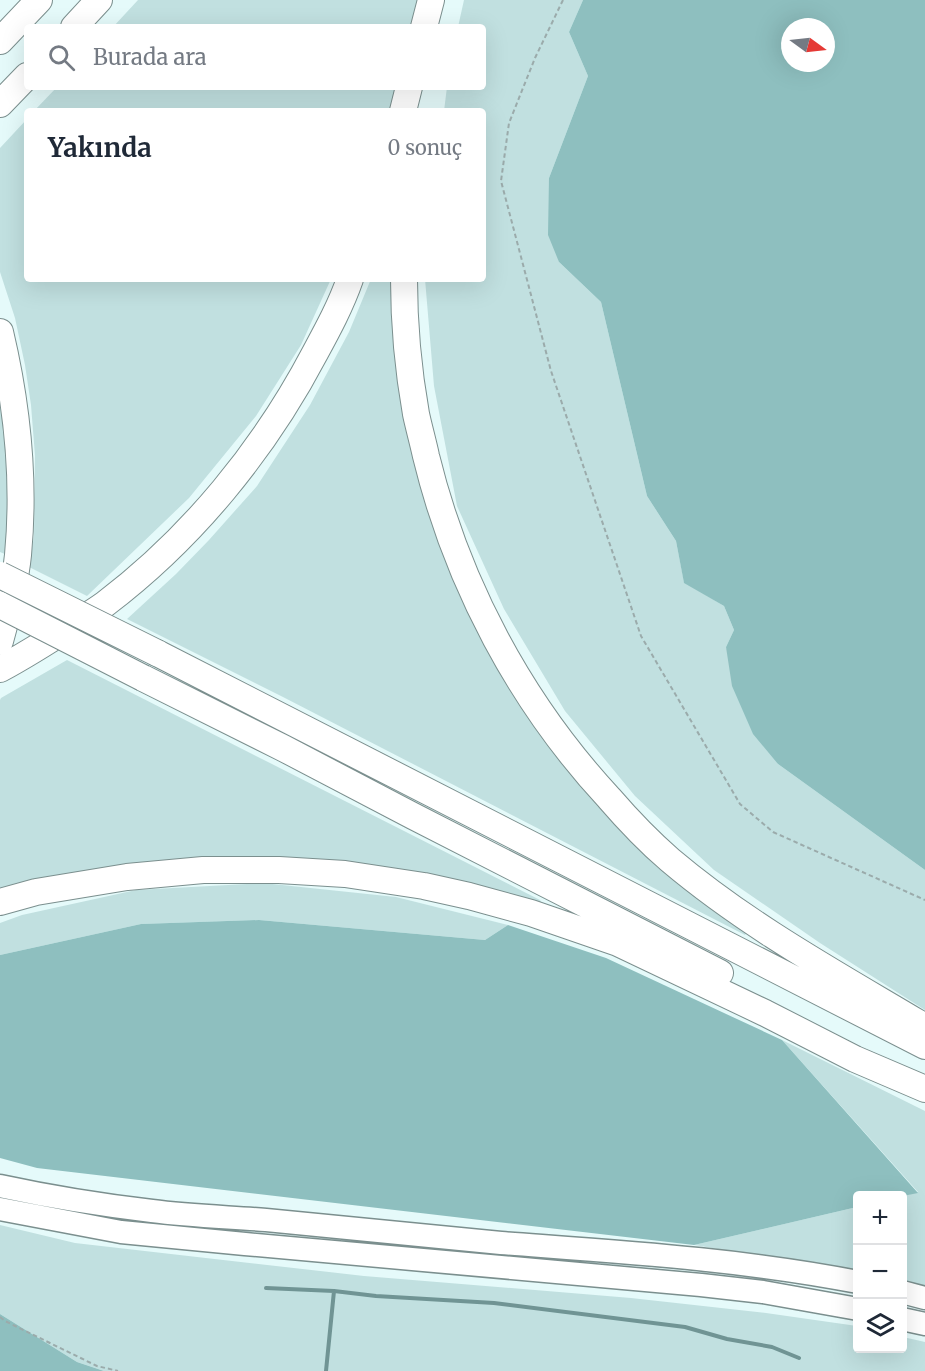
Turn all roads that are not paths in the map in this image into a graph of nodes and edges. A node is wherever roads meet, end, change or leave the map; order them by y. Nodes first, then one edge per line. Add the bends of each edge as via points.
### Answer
1 (39, 0) edge
2 (99, 0) edge
3 (431, 0) edge
4 (448, 0) edge
5 (77, 24) edge
6 (425, 24) edge
7 (442, 24) edge
8 (0, 41) edge
9 (24, 79) edge
10 (408, 90) edge
11 (426, 90) edge
12 (0, 104) edge
13 (404, 108) edge
14 (422, 108) edge
15 (349, 282) edge
16 (404, 282) edge
17 (0, 332) edge
18 (0, 575) edge
19 (0, 605) edge
20 (0, 641) edge
21 (0, 669) edge
22 (0, 902) edge
23 (925, 1027) edge
24 (925, 1046) edge
25 (925, 1085) edge
26 (925, 1089) edge
27 (0, 1186) edge
28 (0, 1209) edge
29 (853, 1281) edge
30 (907, 1293) edge
31 (925, 1298) edge
32 (853, 1308) edge
33 (907, 1320) edge
34 (925, 1324) edge

1 - 8 highway
2 - 5 highway
3 - 6 highway
4 - 7 highway
9 - 12 highway
10 - 13 highway
11 - 14 highway
15 - 21 highway via 298,386 236,475 195,522 104,605
16 - 23 highway via 404,316 416,415 446,527 484,616 550,726 585,772 669,860 769,933
17 - 20 highway via 14,403 21,516 12,598
18 - 24 highway, bridge
19 - 25 highway, bridge via 894,1062
22 - 26 highway via 127,877 203,870 345,874 424,886 531,913 618,943
27 - 29 main road via 154,1212 627,1252 755,1265
28 - 32 main road via 121,1232 701,1285
30 - 31 main road
33 - 34 main road

